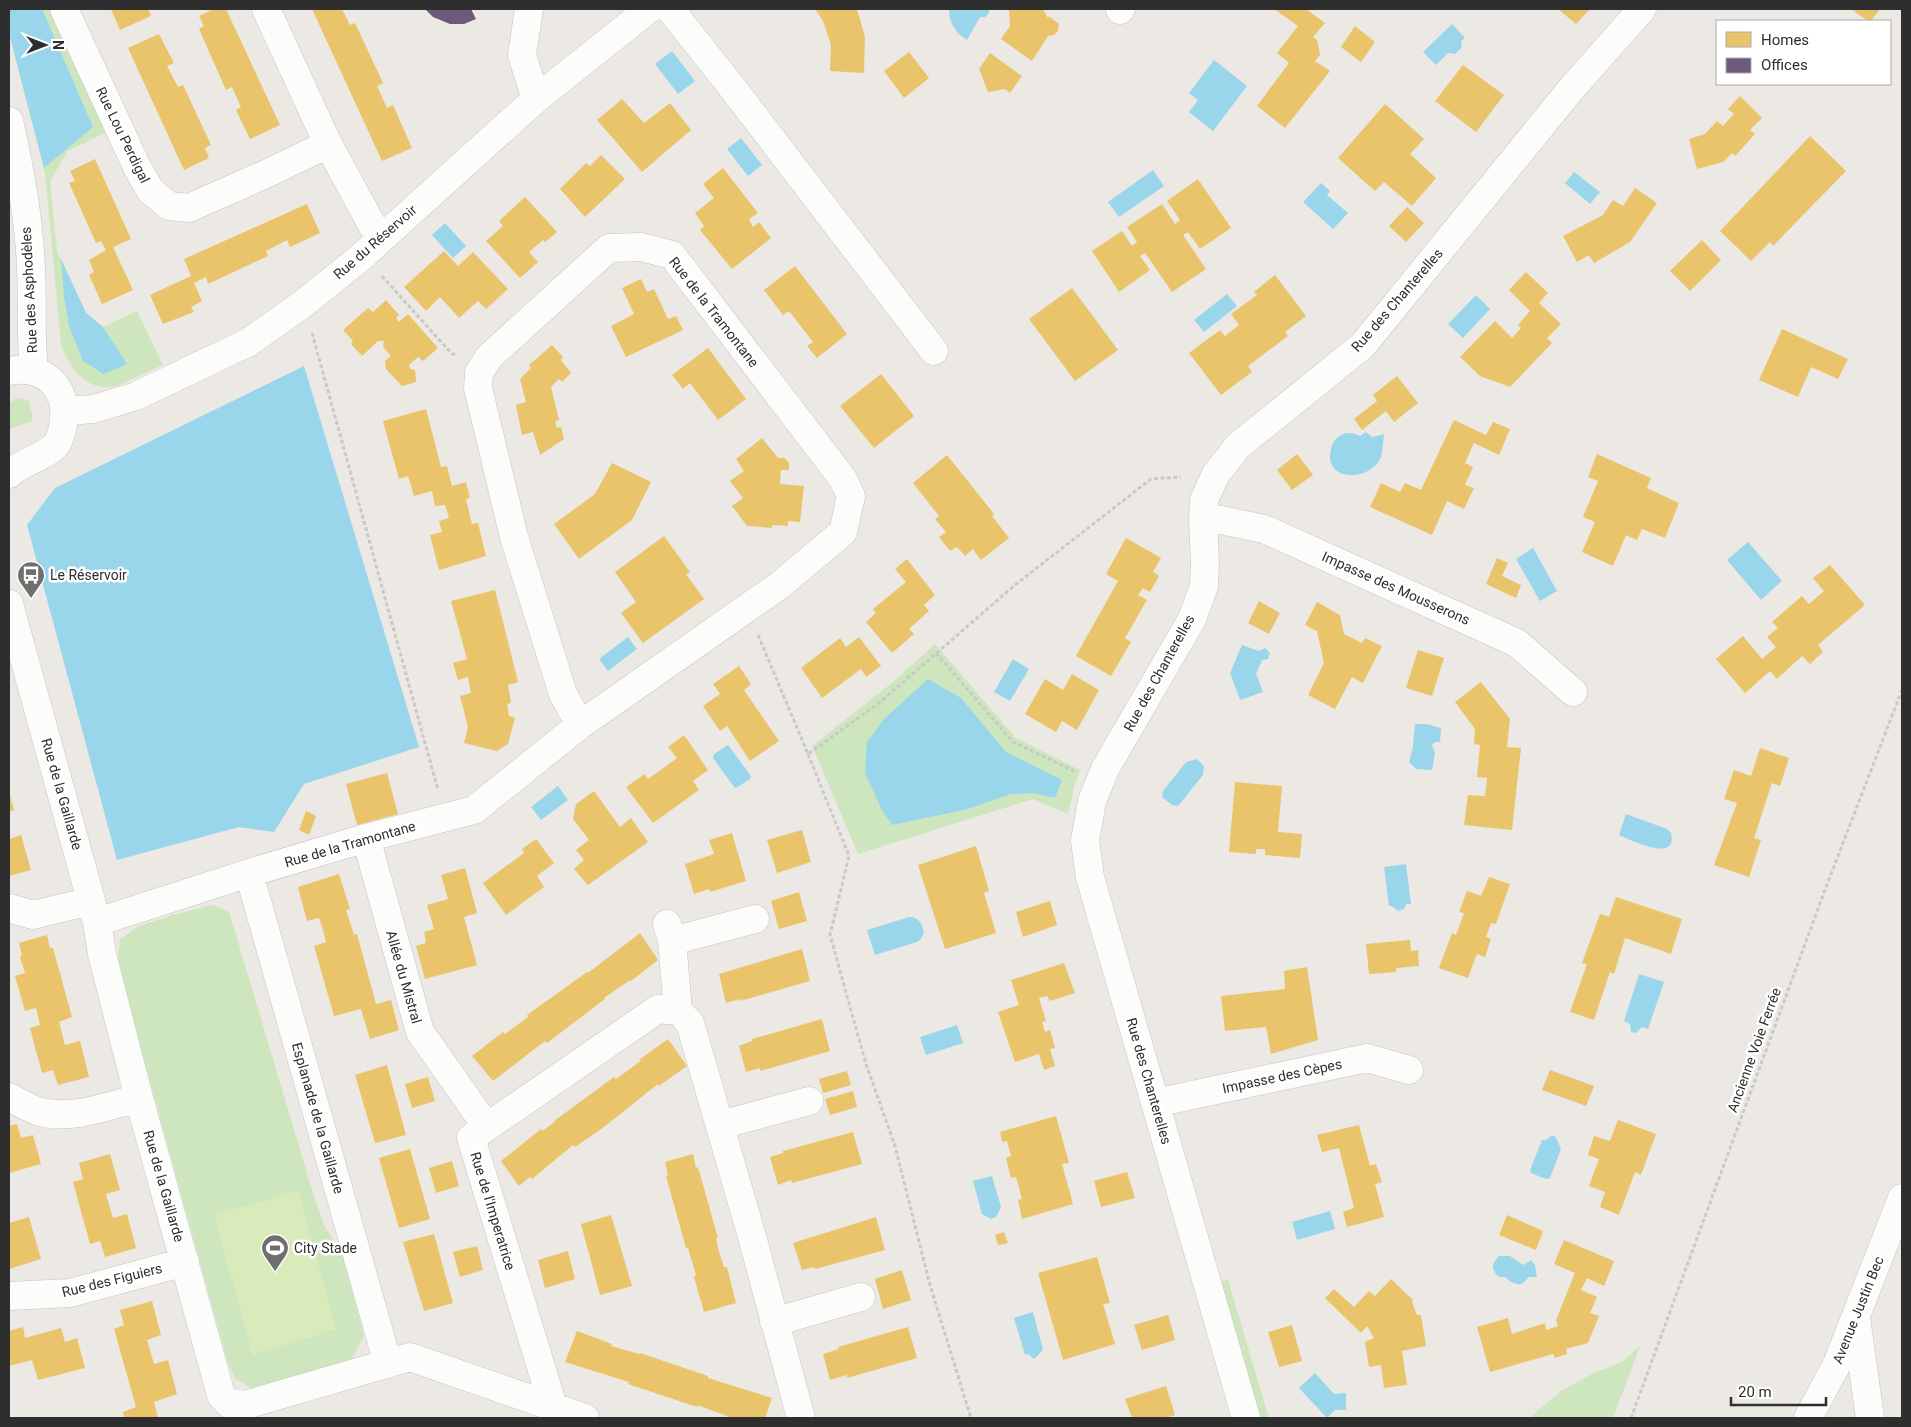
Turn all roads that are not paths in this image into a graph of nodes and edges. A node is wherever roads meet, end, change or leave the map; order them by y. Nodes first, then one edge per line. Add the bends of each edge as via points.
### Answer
1 (64, 9) edge
2 (266, 9) edge
3 (529, 9) edge
4 (649, 9) edge
5 (670, 9) edge
6 (1642, 9) edge
7 (536, 99) junction
8 (9, 121) edge
9 (328, 144) junction
10 (381, 237) junction
11 (20, 265) edge
12 (934, 351) dead end
13 (21, 371) edge
14 (65, 411) junction
15 (9, 474) edge
16 (1203, 520) junction
17 (9, 604) edge
18 (1573, 692) dead end
19 (580, 725) junction
20 (366, 838) junction
21 (249, 873) junction
22 (9, 908) edge
23 (94, 912) junction
24 (755, 919) dead end
25 (678, 1011) junction
26 (1409, 1070) dead end
27 (9, 1097) edge
28 (139, 1098) junction
29 (809, 1101) dead end
30 (1155, 1103) junction
31 (720, 1125) junction
32 (487, 1127) junction
33 (1902, 1198) edge
34 (185, 1262) junction
35 (9, 1296) edge
36 (861, 1297) dead end
37 (1856, 1318) junction
38 (774, 1322) junction
39 (388, 1364) junction
40 (553, 1406) junction
41 (223, 1411) edge
42 (585, 1418) edge
43 (801, 1418) edge
44 (1246, 1418) edge
45 (1808, 1418) edge
46 (1870, 1418) edge

1 - 9 street, Rue Lou Perdigal via 137,167 150,190 169,206 189,208
2 - 9 street
3 - 7 street via 522,55
4 - 7 street, Rue du Réservoir
5 - 12 street
6 - 16 street, Rue des Chanterelles via 1572,88 1363,345 1238,446 1216,474 1204,500
7 - 10 street, Rue du Réservoir
8 - 11 street, Rue des Asphodèles via 23,192
9 - 10 street
10 - 14 street, Rue du Réservoir via 304,303 249,342 136,396 94,409
11 - 13 street, Rue des Asphodèles via 33,303 31,350
13 - 14 street via 46,376 55,384
14 - 15 street via 63,429 55,445
16 - 18 street, Impasse des Mousserons via 1216,519 1264,529 1517,643
16 - 30 street, Rue des Chanterelles via 1204,586 1192,619 1105,769 1092,801 1085,841 1090,877
17 - 23 street, Rue de la Gaillarde
19 - 19 street, Rue de la Tramontane via 747,610 843,532 851,496 843,479 672,255 641,247 609,248 489,357 479,373 478,388 514,537 563,694
19 - 20 street, Rue de la Tramontane via 474,810
20 - 21 street, Rue de la Tramontane
20 - 32 street, Allée du Mistral via 420,1032
21 - 23 street, Rue de la Tramontane
21 - 39 street, Esplanade de la Gaillarde
22 - 23 street, Rue de la Tramontane via 33,915
23 - 28 street, Rue de la Gaillarde
24 - 25 street via 669,932
25 - 31 street via 690,1023
25 - 32 street, Rue de l'Imperatrice via 658,1009
26 - 30 street, Impasse des Cèpes via 1368,1058
27 - 28 street via 39,1111 58,1115 77,1114
28 - 34 street, Rue de la Gaillarde
29 - 31 street
30 - 44 street, Rue des Chanterelles
31 - 38 street
32 - 40 street, Rue de l'Imperatrice via 471,1138
33 - 37 street, Avenue Justin Bec
34 - 35 street, Rue des Figuiers via 70,1293
34 - 41 street, Rue de la Gaillarde
36 - 38 street
37 - 45 street, Avenue Justin Bec via 1837,1364
37 - 46 street
38 - 43 street
39 - 40 street, Rue de la Gaillarde via 410,1357
39 - 41 street, Rue de la Gaillarde
40 - 42 street, Rue de la Gaillarde

